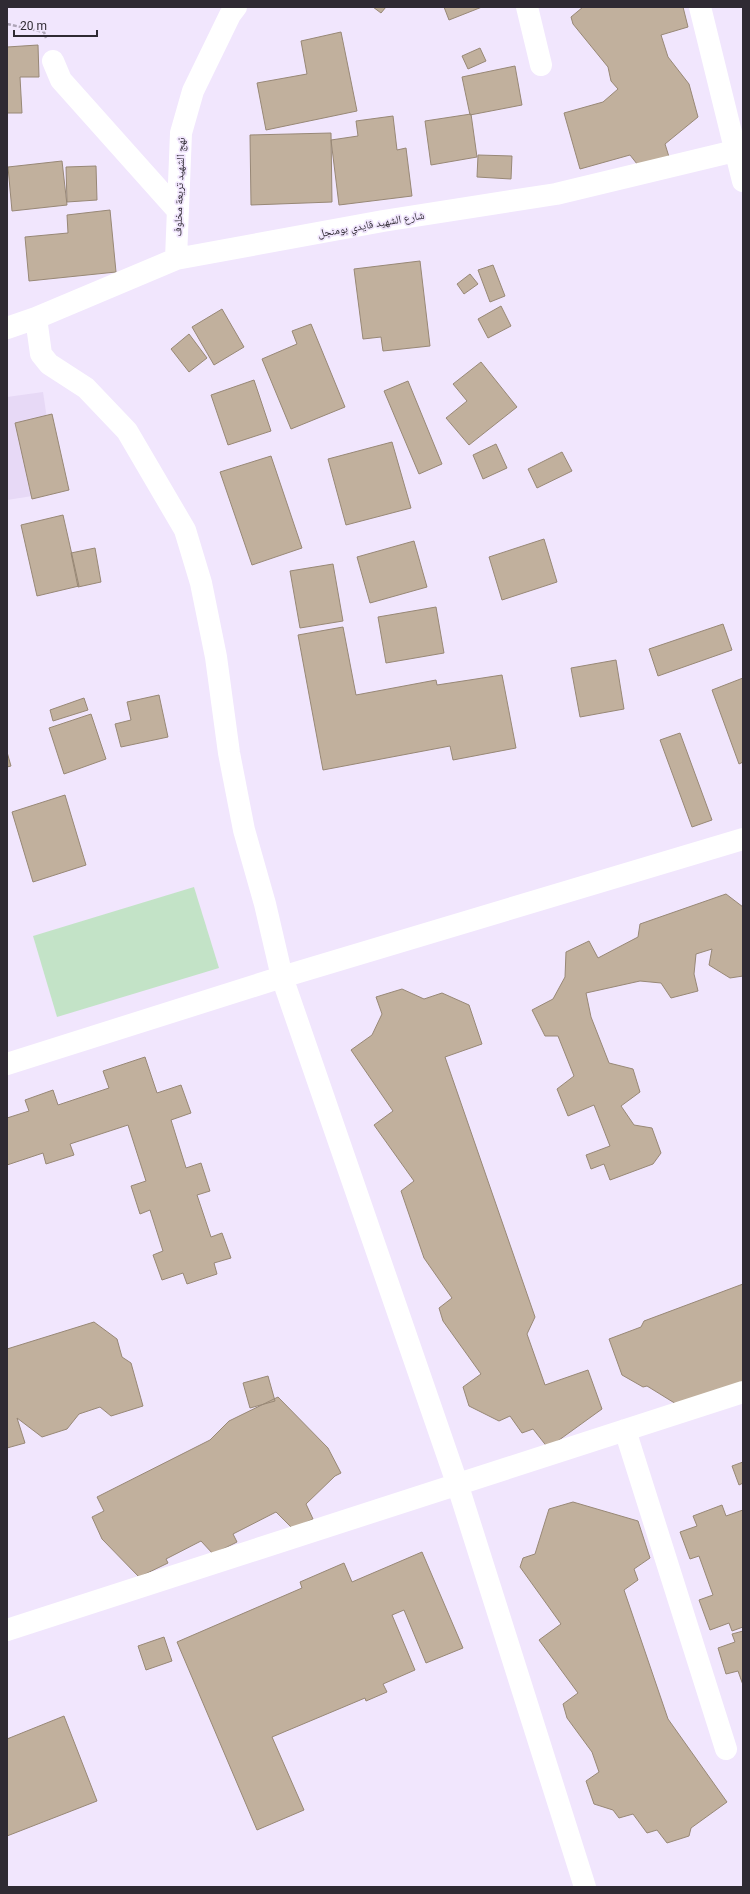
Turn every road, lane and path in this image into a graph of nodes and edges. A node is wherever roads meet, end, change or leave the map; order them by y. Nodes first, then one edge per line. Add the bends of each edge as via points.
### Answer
1 (236, 7) edge
2 (527, 7) edge
3 (700, 7) edge
4 (7, 24) edge
5 (53, 61) joint
6 (541, 65) dead end
7 (739, 150) edge
8 (743, 181) edge
9 (178, 211) junction
10 (176, 259) junction
11 (36, 318) junction
12 (7, 328) edge
13 (743, 839) edge
14 (282, 977) junction
15 (7, 1064) edge
16 (743, 1392) edge
17 (625, 1430) junction
18 (457, 1484) junction
19 (7, 1630) edge
20 (726, 1749) dead end
21 (585, 1887) edge

1 - 9 street, نهج الشهيد تريعة مخلوف via 193,91 181,132
2 - 6 street
3 - 7 street
4 - 5 path via 44,32
5 - 9 street via 61,80
7 - 8 street
7 - 10 street, شارع الشهيد قايدي بومنجل via 556,194 383,220
9 - 10 street, نهج الشهيد تريعة مخلوف
10 - 11 street, شارع الشهيد قايدي بومنجل
11 - 12 street, شارع الشهيد قايدي بومنجل
11 - 14 street via 41,354 49,364 86,388 127,431 185,530 203,590 244,830
13 - 14 street
14 - 15 street
14 - 18 street
16 - 17 street
17 - 18 street
17 - 20 street
18 - 19 street
18 - 21 street

